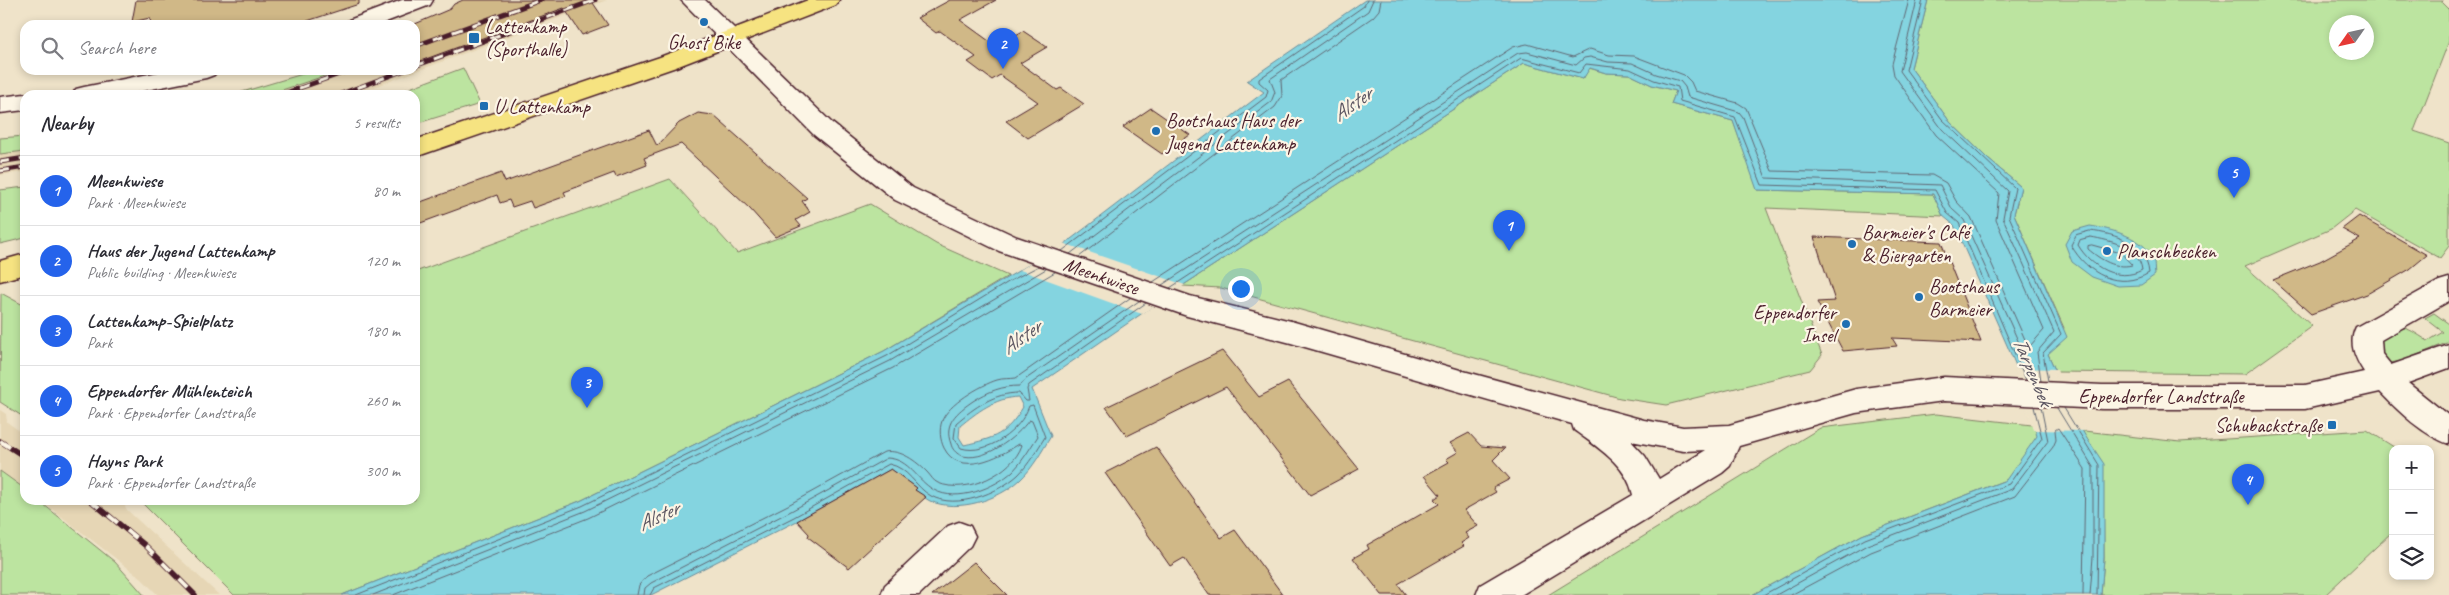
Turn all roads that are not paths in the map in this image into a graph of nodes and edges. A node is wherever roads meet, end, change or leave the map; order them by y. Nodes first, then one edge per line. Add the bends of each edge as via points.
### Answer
1 (422, 0) edge
2 (692, 0) edge
3 (828, 0) edge
4 (370, 20) edge
5 (731, 38) junction
6 (182, 75) edge
7 (108, 90) edge
8 (20, 103) edge
9 (0, 105) edge
10 (420, 147) edge
11 (20, 265) edge
12 (0, 271) edge
13 (2449, 288) edge
14 (2449, 356) edge
15 (2386, 379) junction
16 (1576, 414) junction
17 (2449, 432) edge
18 (1730, 437) junction
19 (1650, 501) junction
20 (959, 536) dead end
21 (898, 595) edge
22 (1492, 595) edge

1 - 4 street
2 - 5 street, Meenkwiese
3 - 5 main road
5 - 10 main road
5 - 16 street, Meenkwiese via 823,129 904,194 1001,241 1165,298
6 - 7 street
8 - 9 street
11 - 12 main road
13 - 15 street via 2366,335 2369,355
14 - 15 street, Eppendorfer Landstraße
15 - 17 street via 2417,410
15 - 18 street, Eppendorfer Landstraße via 2305,397 2079,396 1944,390 1906,393 1828,408
16 - 18 street, Meenkwiese via 1665,438
16 - 19 street via 1620,449 1640,471 1647,484
18 - 19 street via 1711,464
19 - 22 street
20 - 21 street

